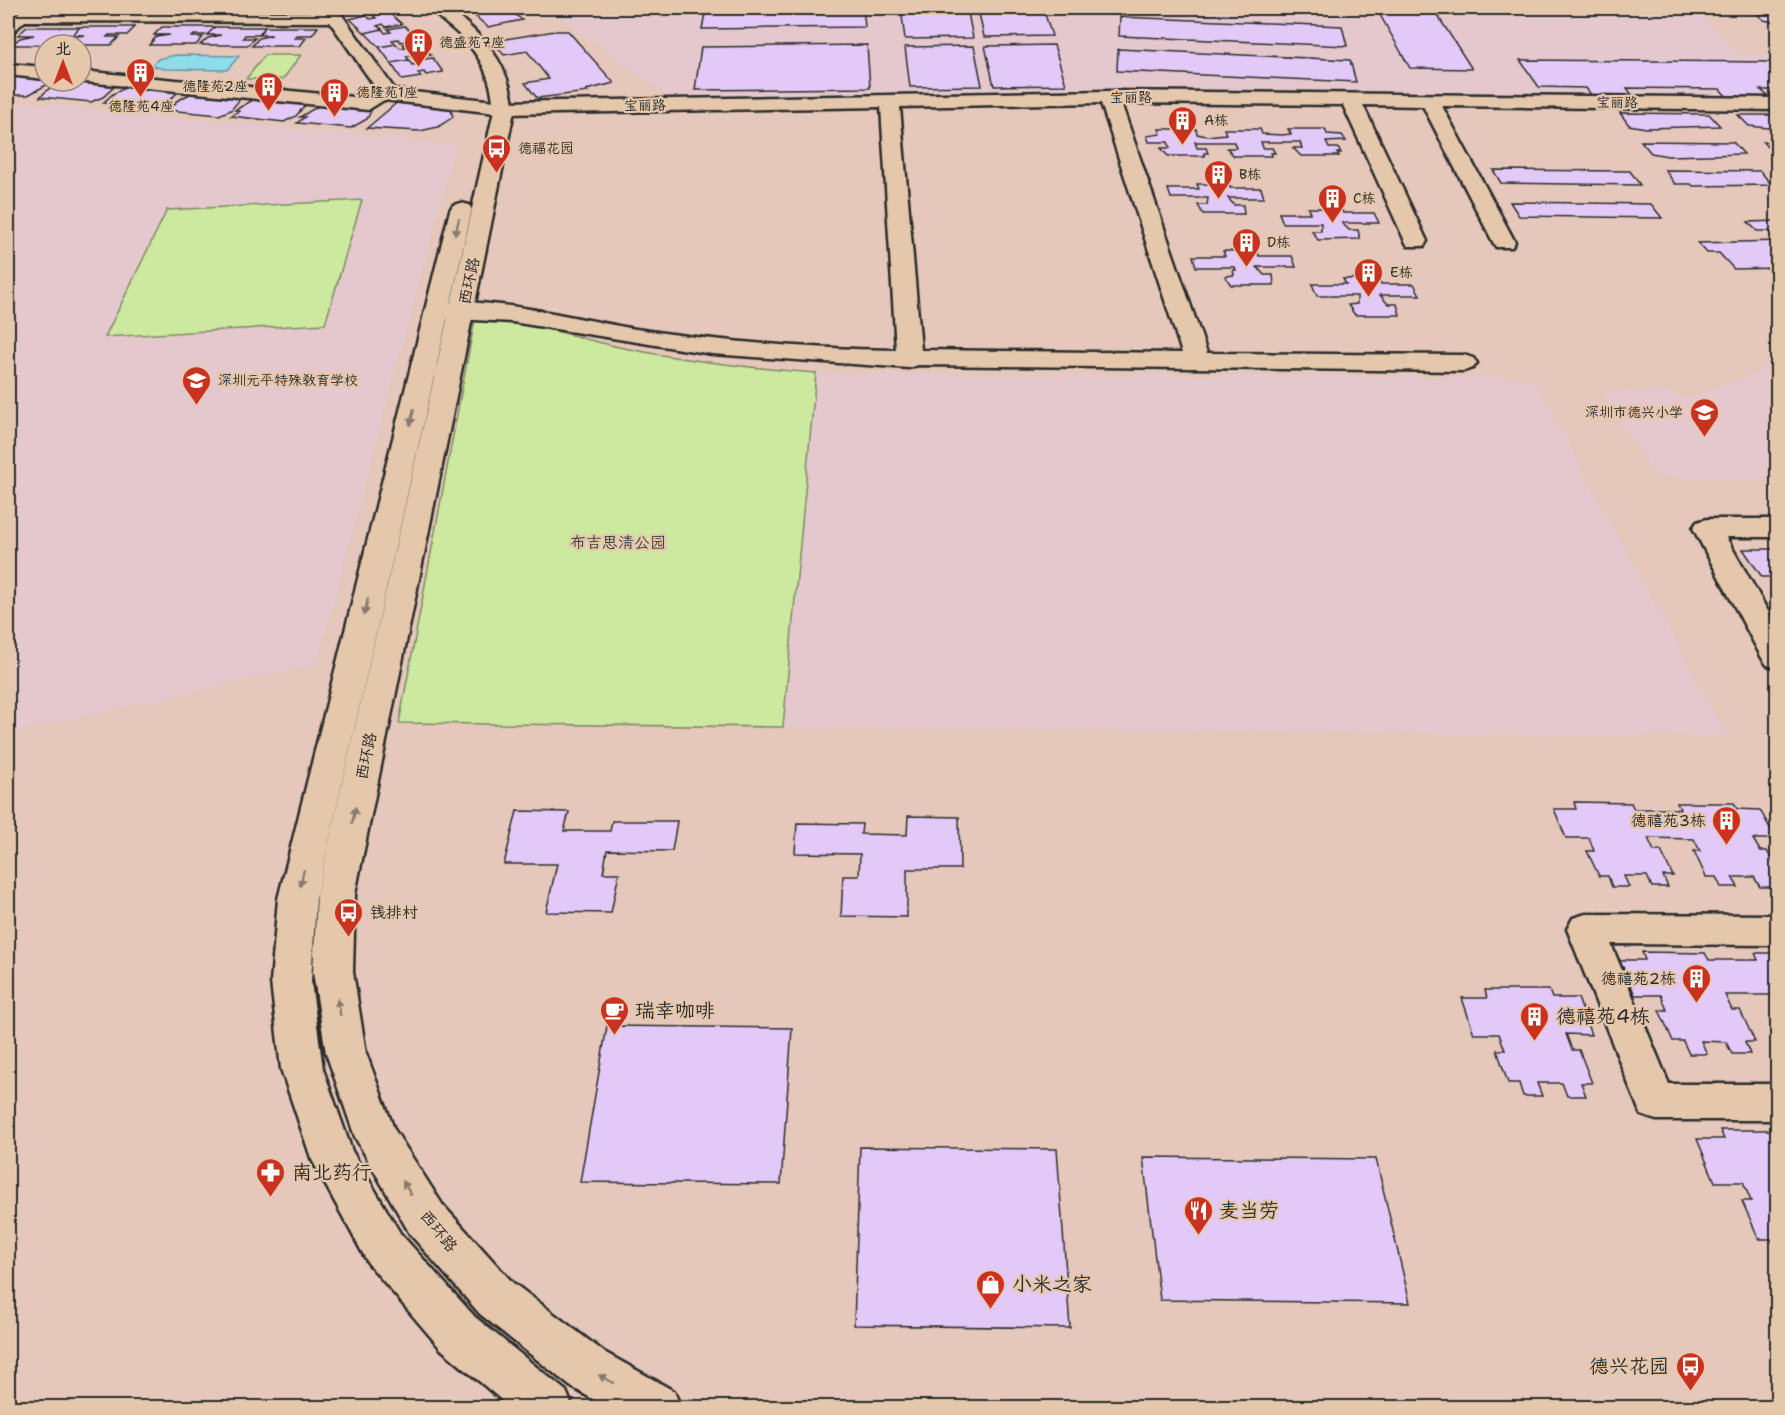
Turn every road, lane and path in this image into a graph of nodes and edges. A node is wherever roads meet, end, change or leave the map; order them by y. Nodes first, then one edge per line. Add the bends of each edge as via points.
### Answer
1 (418, 8) edge
2 (439, 8) edge
3 (332, 12) edge
4 (8, 27) edge
5 (8, 70) edge
6 (33, 72) edge
7 (93, 78) edge
8 (380, 94) junction
9 (1109, 97) junction
10 (1350, 99) junction
11 (1429, 99) junction
12 (890, 101) junction
13 (1778, 104) edge
14 (494, 107) junction
15 (1416, 241) dead end
16 (1503, 242) dead end
17 (450, 311) junction
18 (909, 360) junction
19 (1197, 361) junction
20 (1464, 363) dead end
21 (1778, 528) edge
22 (1746, 600) junction
23 (1778, 600) edge
24 (1778, 658) edge
25 (1778, 930) edge
26 (1778, 1102) edge
27 (549, 1407) edge
28 (657, 1407) edge

1 - 14 street, 西环路 via 473,63
2 - 14 street, 西环路 via 492,60 502,85
3 - 4 street via 21,16
3 - 8 street via 386,89
5 - 6 street
7 - 8 street via 368,104
8 - 14 street, 宝丽路
9 - 10 street, 宝丽路
9 - 12 street, 宝丽路
9 - 19 street
10 - 11 street, 宝丽路
10 - 15 street
11 - 13 street, 宝丽路
11 - 16 street
12 - 14 street, 宝丽路
12 - 18 street
14 - 17 street, 西环路
17 - 18 street via 517,314 703,345
17 -> 27 street, 西环路 via 297,899 291,982 302,1069 333,1158 384,1248 458,1333
28 -> 17 street, 西环路 via 587,1369 496,1298 426,1219 376,1137 346,1053 333,972 336,894
18 - 19 street
19 - 20 street
21 - 22 street via 1707,528
22 - 23 street
22 - 24 street
25 - 26 street via 1586,929 1656,1102

